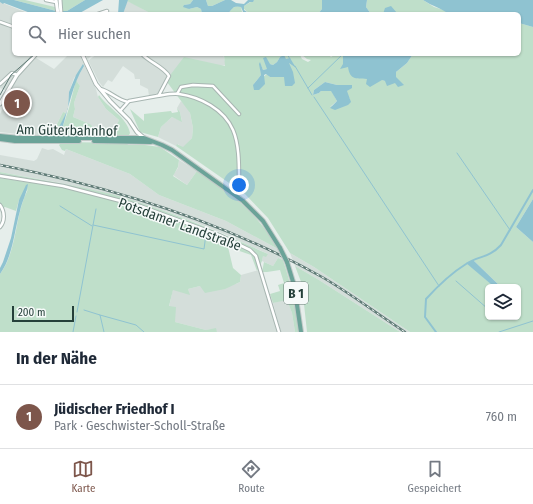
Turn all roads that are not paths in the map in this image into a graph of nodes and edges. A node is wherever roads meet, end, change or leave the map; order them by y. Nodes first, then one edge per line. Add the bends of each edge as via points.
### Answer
1 (46, 0) edge
2 (57, 1) edge
3 (59, 9) junction
4 (107, 11) dead end
5 (58, 12) edge
6 (60, 12) edge
7 (104, 12) edge
8 (0, 22) edge
9 (12, 26) edge
10 (34, 56) edge
11 (83, 56) edge
12 (145, 56) edge
13 (16, 75) junction
14 (0, 84) edge
15 (100, 89) junction
16 (177, 94) junction
17 (157, 96) junction
18 (128, 102) junction
19 (0, 104) edge
20 (120, 112) junction
21 (239, 114) dead end
22 (134, 127) junction
23 (0, 136) edge
24 (144, 138) junction
25 (0, 139) edge
26 (55, 140) junction
27 (134, 140) junction
28 (157, 143) junction
29 (0, 176) edge
30 (239, 178) dead end
31 (0, 205) edge
32 (0, 227) edge
33 (279, 332) edge
34 (301, 332) edge

1 - 2 street
2 - 3 street
3 - 5 street
3 - 6 street
4 - 7 street
8 - 9 street
10 - 13 street
11 - 15 street
12 - 17 street via 169,74
13 - 14 street via 12,73
13 - 19 street
15 - 18 street
15 - 20 street
16 - 17 street
16 - 21 street via 181,87 193,84 213,86
16 - 30 street via 202,101 224,115 234,133
17 - 18 street
18 - 20 street
20 - 22 street
22 - 24 street
22 - 27 street
23 - 26 main road, Am Güterbahnhof / B 1
24 - 27 main road, B 1
24 - 28 main road, B 1
25 - 26 main road, Am Güterbahnhof
26 - 27 main road, Am Güterbahnhof / B 1
27 - 28 main road, B 1
28 - 34 main road, B 1, bridge via 172,150 243,201 263,221 287,262 294,285
29 - 33 street, Potsdamer Landstraße via 63,186 133,204 219,235 250,250 256,256
31 - 32 street via 4,216

